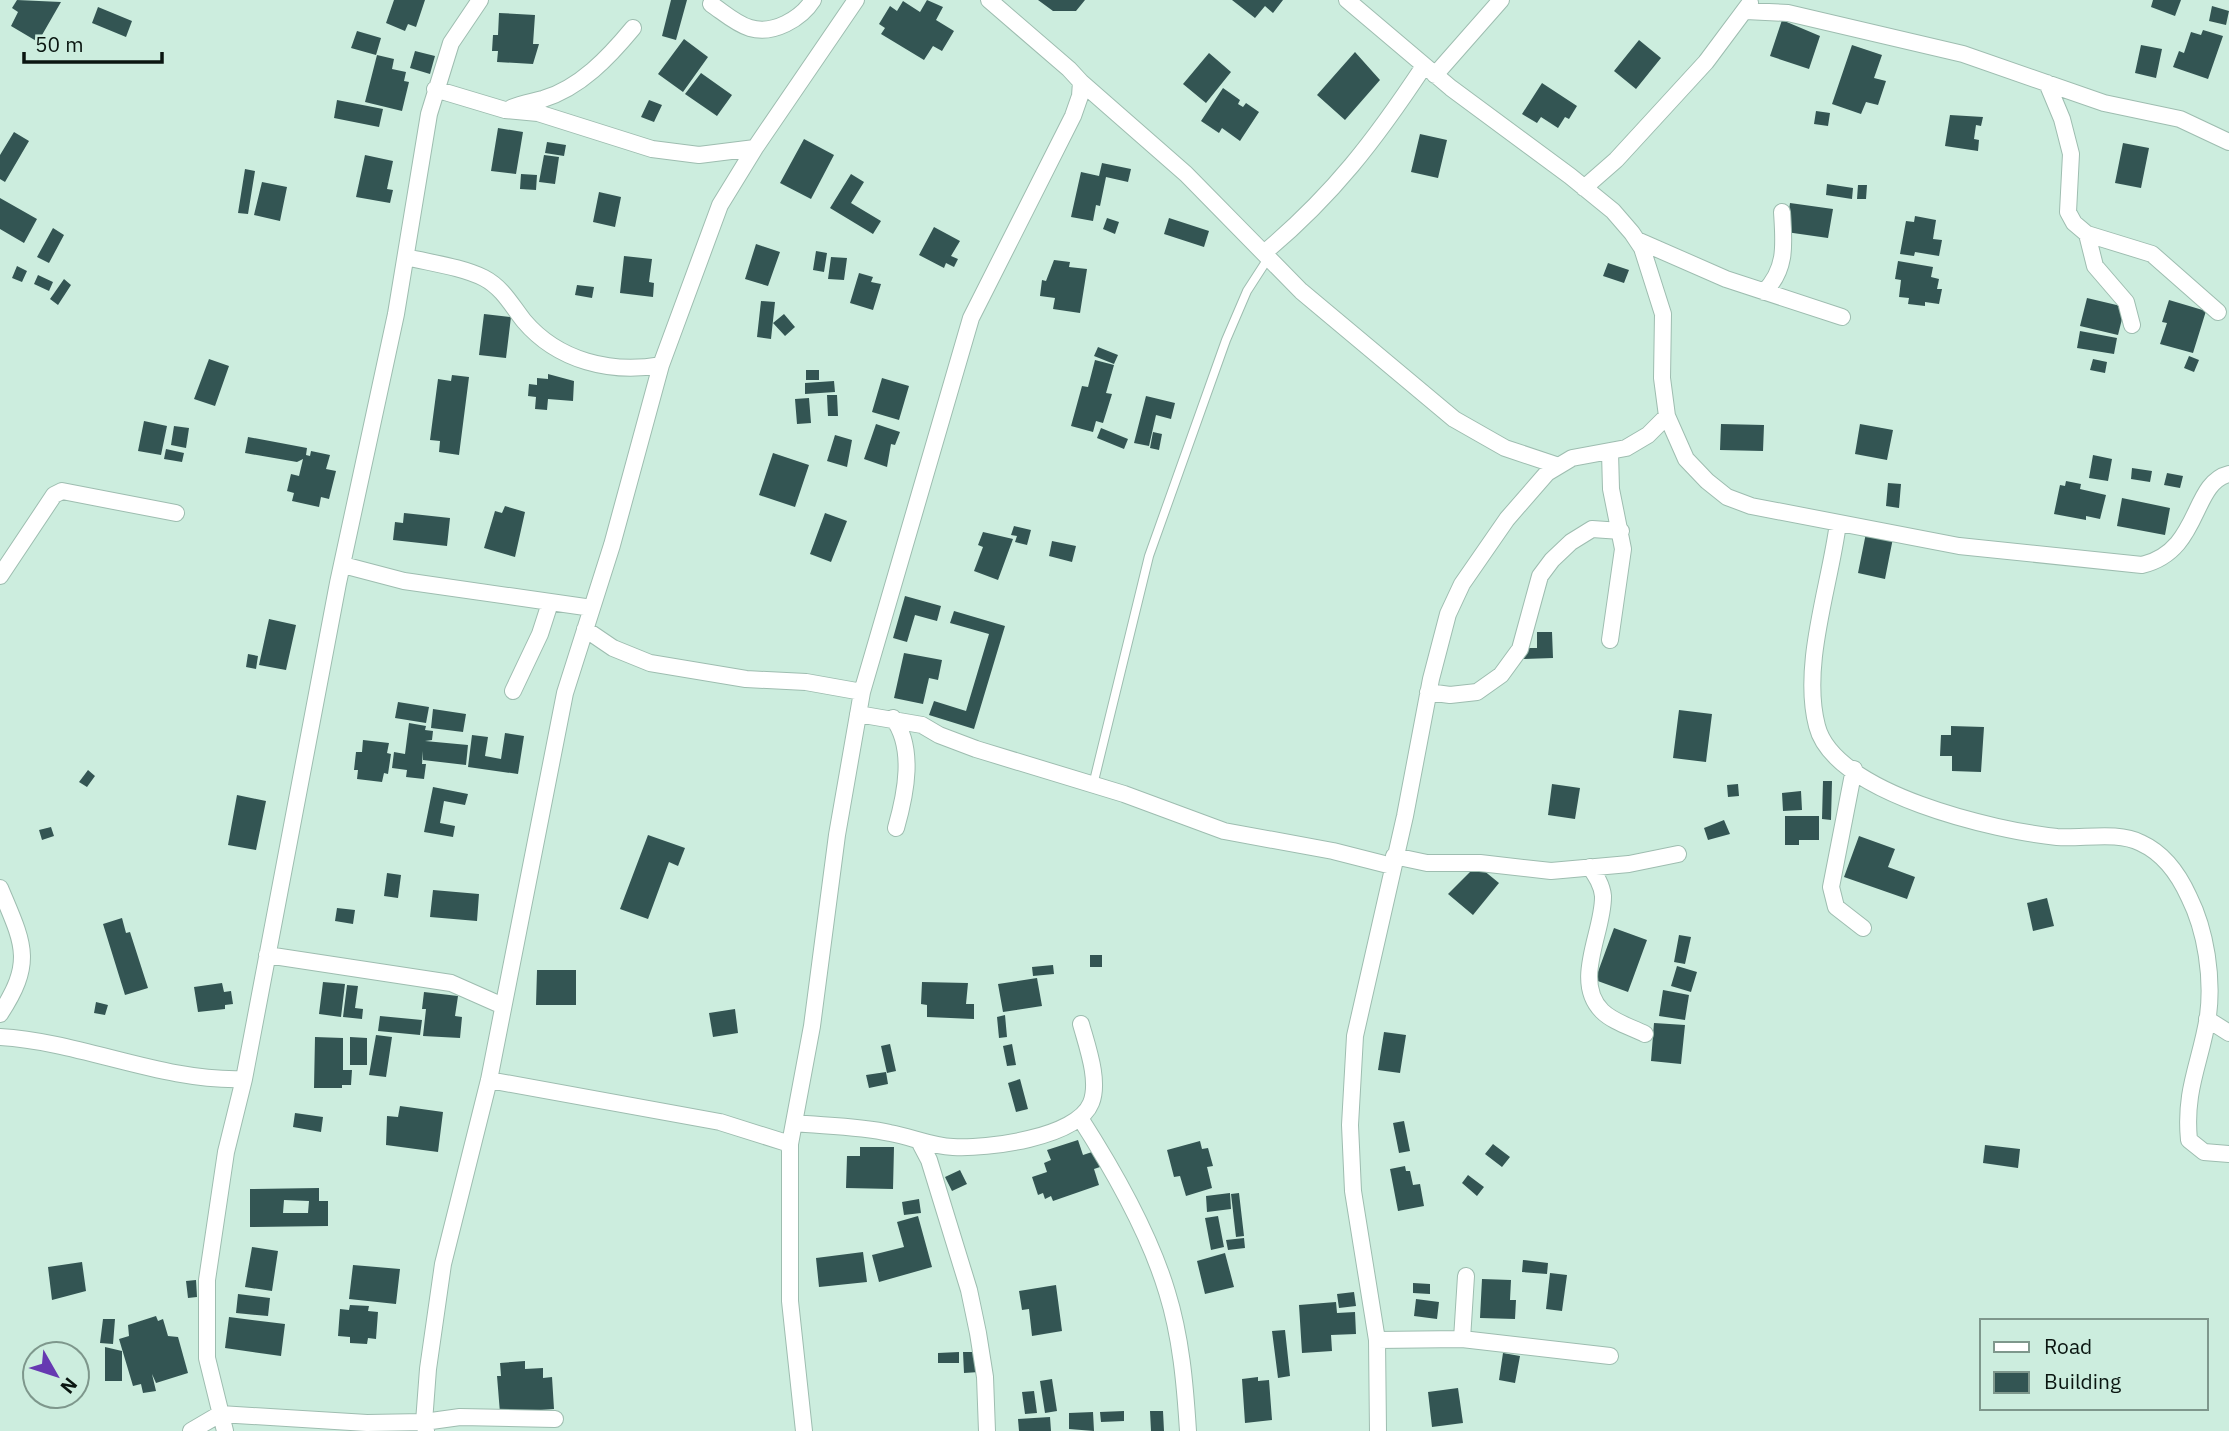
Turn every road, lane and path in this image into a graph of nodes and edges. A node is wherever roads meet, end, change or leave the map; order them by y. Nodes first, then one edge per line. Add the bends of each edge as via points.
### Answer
1 (480, 0) edge
2 (813, 0) edge
3 (856, 0) edge
4 (989, 0) edge
5 (1347, 0) edge
6 (1501, 0) edge
7 (711, 4) dead end
8 (1749, 6) edge
9 (634, 28) dead end
10 (1430, 71) junction
11 (1081, 82) junction
12 (2048, 83) junction
13 (435, 89) junction
14 (505, 110) junction
15 (2229, 142) edge
16 (755, 148) junction
17 (1584, 187) junction
18 (1782, 212) dead end
19 (2087, 234) junction
20 (1637, 240) junction
21 (1267, 255) junction
22 (406, 257) junction
23 (1764, 292) junction
24 (2218, 312) dead end
25 (1842, 317) dead end
26 (2132, 325) dead end
27 (661, 365) junction
28 (1667, 416) junction
29 (1610, 452) junction
30 (1556, 465) junction
31 (2229, 474) edge
32 (176, 513) dead end
33 (1838, 523) junction
34 (1621, 531) junction
35 (343, 565) junction
36 (0, 576) edge
37 (550, 603) junction
38 (592, 608) junction
39 (585, 629) junction
40 (1610, 640) dead end
41 (513, 691) dead end
42 (862, 692) junction
43 (1428, 692) junction
44 (858, 714) junction
45 (893, 718) junction
46 (1854, 769) junction
47 (1093, 785) junction
48 (896, 828) dead end
49 (1678, 854) dead end
50 (1393, 861) junction
51 (1590, 867) junction
52 (0, 888) edge
53 (1863, 928) dead end
54 (267, 955) junction
55 (503, 1006) junction
56 (0, 1014) edge
57 (2207, 1019) junction
58 (1081, 1024) dead end
59 (2229, 1033) edge
60 (1645, 1034) dead end
61 (0, 1037) edge
62 (244, 1079) junction
63 (489, 1080) junction
64 (1080, 1118) junction
65 (794, 1123) junction
66 (919, 1141) junction
67 (790, 1144) junction
68 (2229, 1154) edge
69 (1466, 1276) dead end
70 (1377, 1339) junction
71 (1462, 1339) junction
72 (1610, 1356) dead end
73 (220, 1414) junction
74 (555, 1419) dead end
75 (425, 1427) edge
76 (191, 1431) edge
77 (225, 1431) edge
78 (804, 1431) edge
79 (988, 1431) edge
80 (1188, 1431) edge
81 (1378, 1431) edge

1 - 13 street via 451,43
2 - 7 street via 802,14 765,29 751,29
3 - 16 street
4 - 11 street
5 - 10 street
6 - 10 street
8 - 12 street via 1963,54
8 - 17 street via 1697,72 1616,160
9 - 14 street via 604,61 570,86
10 - 17 street
10 - 21 street via 1350,171
11 - 21 street via 1186,174
11 - 42 street via 1073,116 971,318
12 - 15 street via 2104,103 2180,119
12 - 19 street via 2071,154 2068,212
13 - 14 street
13 - 22 street
14 - 16 street via 538,113 652,149 699,155
16 - 27 street via 720,205
17 - 20 street via 1613,211
18 - 23 street via 1781,270
19 - 24 street via 2152,254
19 - 26 street via 2095,266 2126,302
20 - 23 street via 1657,252
20 - 28 street via 1662,314
21 - 30 street via 1301,291 1454,419 1504,449
21 - 47 lane via 1226,340 1149,556
22 - 27 street via 484,278 505,294 537,336 553,348 617,369
22 - 35 street
23 - 25 street
27 - 38 street
28 - 29 street via 1648,435
28 - 33 street via 1686,459 1727,497
29 - 30 street
29 - 34 street via 1611,489
30 - 43 street via 1507,519 1462,584 1448,614
31 - 33 street via 2213,484 2171,554 2142,565 1959,546
32 - 36 street via 62,491 54,495
33 - 46 street via 1812,664 1813,704 1817,729 1830,751
34 - 40 street via 1622,575
34 - 43 street via 1592,529 1552,561 1540,576 1520,649 1501,675 1477,692
35 - 37 street via 404,581
35 - 54 street
37 - 38 street
37 - 41 street
38 - 39 street
39 - 42 street via 613,648 650,663
39 - 55 street via 565,693
42 - 44 street
43 - 50 street
44 - 45 street
44 - 65 street
45 - 47 street via 1024,766
45 - 48 street via 904,733 906,756
46 - 53 street via 1831,887 1836,906
46 - 57 street via 1917,805 2000,829 2138,841 2160,853 2190,898 2199,926 2210,982
47 - 50 street via 1224,831
49 - 51 street
50 - 51 street via 1551,871
50 - 70 street via 1355,1036 1350,1125 1353,1191
51 - 60 street via 1603,896 1590,970 1593,993 1604,1013
52 - 56 street via 15,924 24,965
54 - 55 street via 451,983
54 - 62 street
55 - 63 street
57 - 59 street
57 - 68 street via 2191,1084 2189,1140 2204,1152
58 - 64 street via 1093,1087 1091,1104
61 - 62 street via 198,1078
62 - 73 street via 226,1152 207,1280 207,1359
63 - 67 street via 720,1122
63 - 75 street via 443,1264
64 - 66 street via 1053,1132 982,1148
64 - 80 street via 1140,1226 1167,1292 1184,1369
65 - 66 street via 890,1133
65 - 67 street
66 - 79 street via 929,1160 968,1290 985,1377
67 - 78 street via 790,1301
69 - 71 street
70 - 71 street
70 - 81 street
71 - 72 street
73 - 75 street
73 - 76 street
73 - 77 street
74 - 75 street via 460,1417

